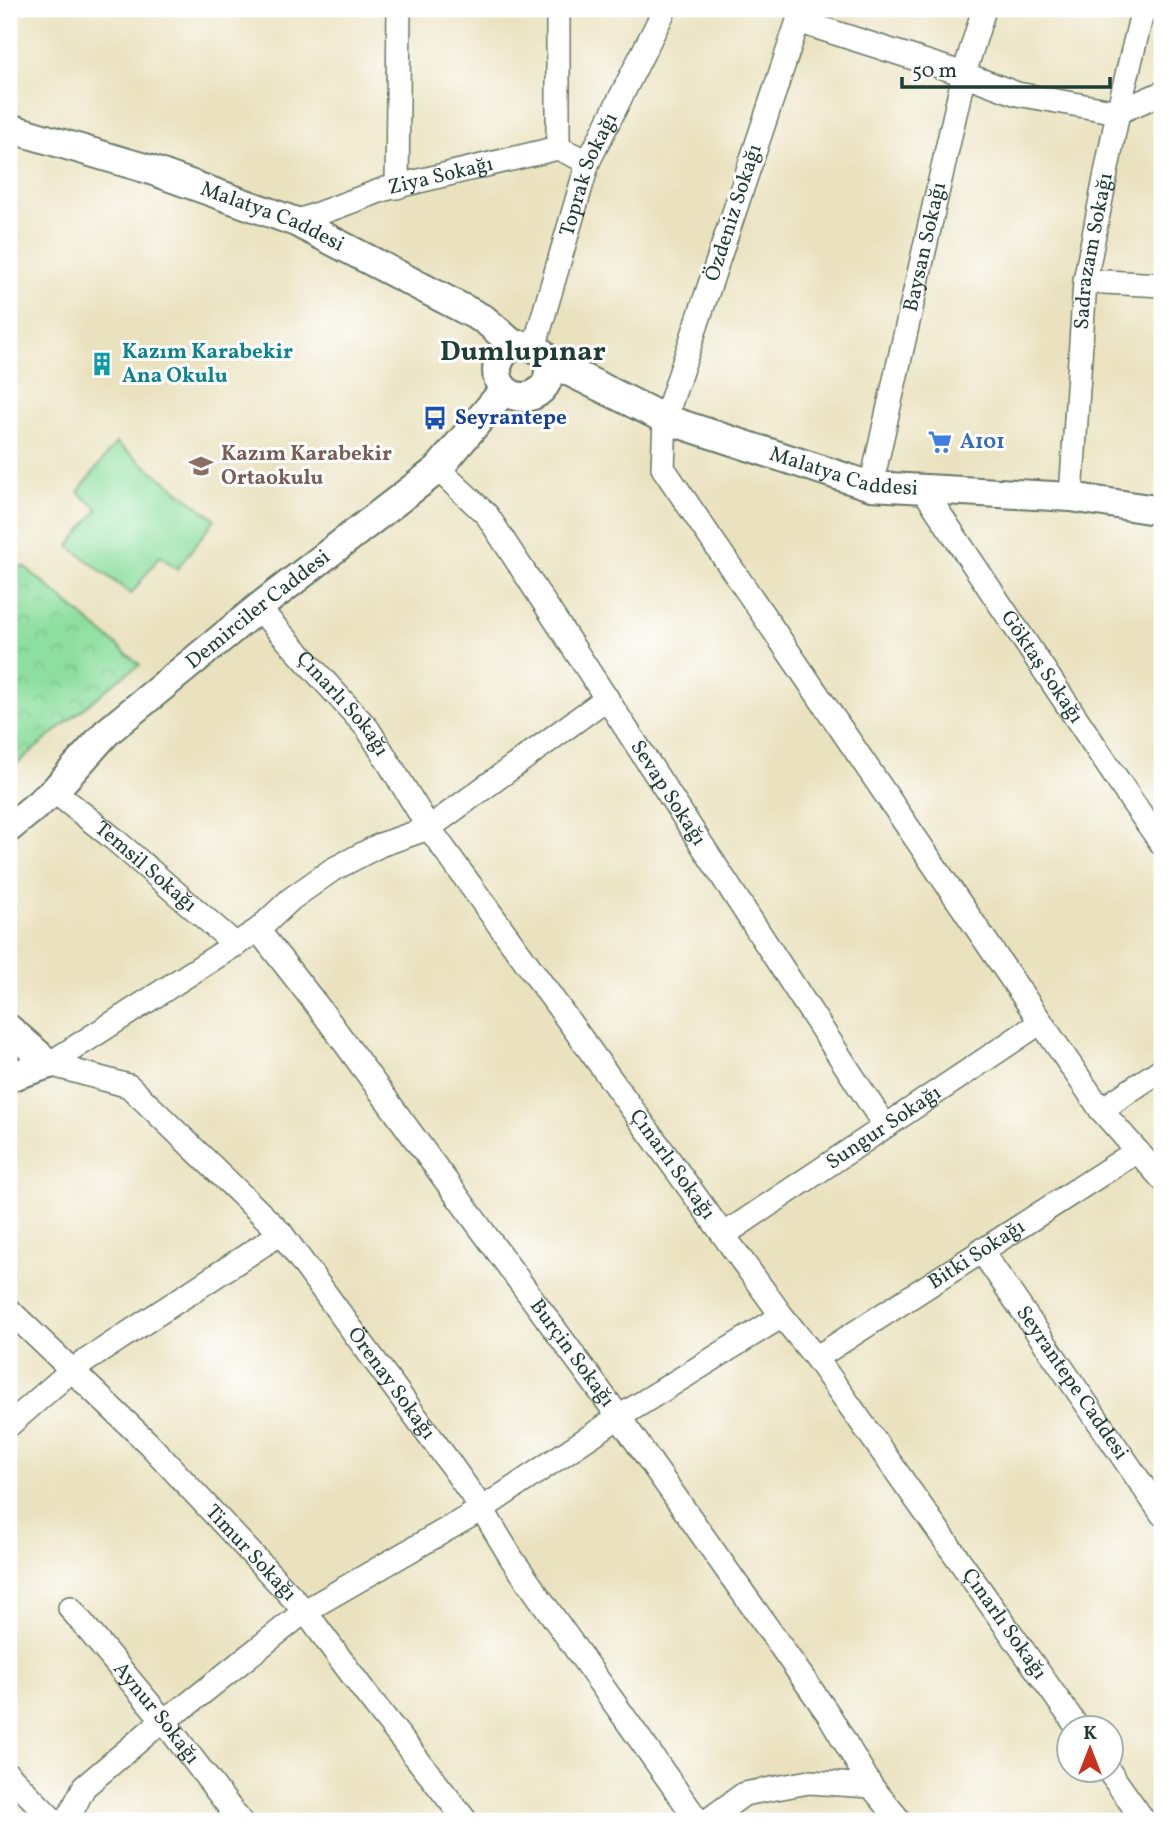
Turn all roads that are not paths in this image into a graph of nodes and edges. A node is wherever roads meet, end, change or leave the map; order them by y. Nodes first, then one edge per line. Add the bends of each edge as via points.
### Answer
1 (399, 9) edge
2 (558, 9) edge
3 (665, 9) edge
4 (984, 9) edge
5 (1143, 9) edge
6 (801, 15) edge
7 (964, 74) junction
8 (1162, 93) edge
9 (1118, 112) junction
10 (9, 128) edge
11 (558, 148) junction
12 (588, 162) junction
13 (397, 187) junction
14 (296, 222) junction
15 (1085, 281) junction
16 (1162, 285) edge
17 (531, 351) junction
18 (505, 390) junction
19 (665, 419) junction
20 (438, 469) junction
21 (871, 486) junction
22 (923, 489) junction
23 (1071, 497) junction
24 (1162, 511) edge
25 (258, 608) junction
26 (607, 698) junction
27 (54, 791) junction
28 (9, 828) edge
29 (429, 828) junction
30 (1162, 844) edge
31 (258, 930) junction
32 (236, 945) junction
33 (1041, 1022) junction
34 (9, 1029) edge
35 (49, 1064) junction
36 (1162, 1069) edge
37 (9, 1077) edge
38 (1101, 1110) junction
39 (885, 1126) junction
40 (1137, 1151) junction
41 (1162, 1179) edge
42 (281, 1233) junction
43 (725, 1234) junction
44 (981, 1250) junction
45 (9, 1310) edge
46 (782, 1316) junction
47 (816, 1358) junction
48 (72, 1370) junction
49 (619, 1417) junction
50 (9, 1425) edge
51 (482, 1509) junction
52 (1162, 1514) edge
53 (70, 1608) dead end
54 (305, 1611) junction
55 (1068, 1714) edge
56 (163, 1720) junction
57 (9, 1775) edge
58 (1118, 1784) edge
59 (871, 1786) junction
60 (54, 1821) edge
61 (67, 1821) edge
62 (240, 1821) edge
63 (466, 1821) edge
64 (698, 1821) edge
65 (707, 1821) edge
66 (901, 1821) edge
67 (1144, 1821) edge

1 - 13 street
2 - 11 street
3 - 12 street, Toprak Sokağı
4 - 7 street, Baysan Sokağı
5 - 9 street, Sadrazam Sokağı
6 - 7 street
6 - 19 street, Özdeniz Sokağı
7 - 9 street via 1017,94
7 - 21 street, Baysan Sokağı
8 - 9 street
9 - 15 street, Sadrazam Sokağı
10 - 14 street, Malatya Caddesi via 148,169
11 - 12 street
11 - 13 street, Ziya Sokağı
12 - 17 street, Toprak Sokağı
13 - 14 street, Ziya Sokağı
14 - 17 street, Malatya Caddesi via 485,320
15 - 16 street
15 - 23 street, Sadrazam Sokağı
17 - 18 street via 501,357 497,374
17 - 18 street via 548,375 545,383 534,394 519,397
17 - 19 street, Malatya Caddesi
18 - 20 street, Demirciler Caddesi
19 - 21 street, Malatya Caddesi
19 - 33 street, Özdeniz Sokağı via 663,468
20 - 25 street, Demirciler Caddesi
20 - 26 street, Sevap Sokağı via 487,515
21 - 22 street, Malatya Caddesi
22 - 23 street, Malatya Caddesi
22 - 30 street, Göktaş Sokağı
23 - 24 street, Malatya Caddesi
25 - 27 street, Demirciler Caddesi via 107,732
25 - 29 street, Çınarlı Sokağı via 368,729
26 - 29 street
26 - 39 street, Sevap Sokağı
27 - 28 street, Demirciler Caddesi
27 - 32 street, Temsil Sokağı
29 - 31 street via 380,845 332,870
29 - 43 street, Çınarlı Sokağı
31 - 32 street
31 - 49 street, Burçin Sokağı
32 - 35 street
33 - 38 street, Özdeniz Sokağı
33 - 39 street, Sungur Sokağı
34 - 35 street, Örenay Sokağı
35 - 37 street
35 - 42 street, Örenay Sokağı via 129,1086
36 - 38 street
38 - 40 street, Özdeniz Sokağı
39 - 43 street, Sungur Sokağı
40 - 41 street, Özdeniz Sokağı
40 - 44 street, Bitki Sokağı
42 - 48 street
42 - 51 street, Örenay Sokağı
43 - 46 street, Çınarlı Sokağı
44 - 47 street, Bitki Sokağı
44 - 52 street, Seyrantepe Caddesi
45 - 48 street, Timur Sokağı
46 - 47 street, Çınarlı Sokağı
46 - 49 street
47 - 55 street, Çınarlı Sokağı
48 - 50 street
48 - 54 street, Timur Sokağı via 149,1444
49 - 51 street
49 - 59 street, Burçin Sokağı via 830,1715
51 - 54 street
51 - 64 street, Örenay Sokağı via 512,1559
53 - 56 street, Aynur Sokağı
54 - 56 street
54 - 63 street, Timur Sokağı
56 - 61 street via 84,1787
56 - 62 street, Aynur Sokağı
57 - 60 street
58 - 67 street
59 - 65 street via 809,1782 744,1794
59 - 66 street, Burçin Sokağı

